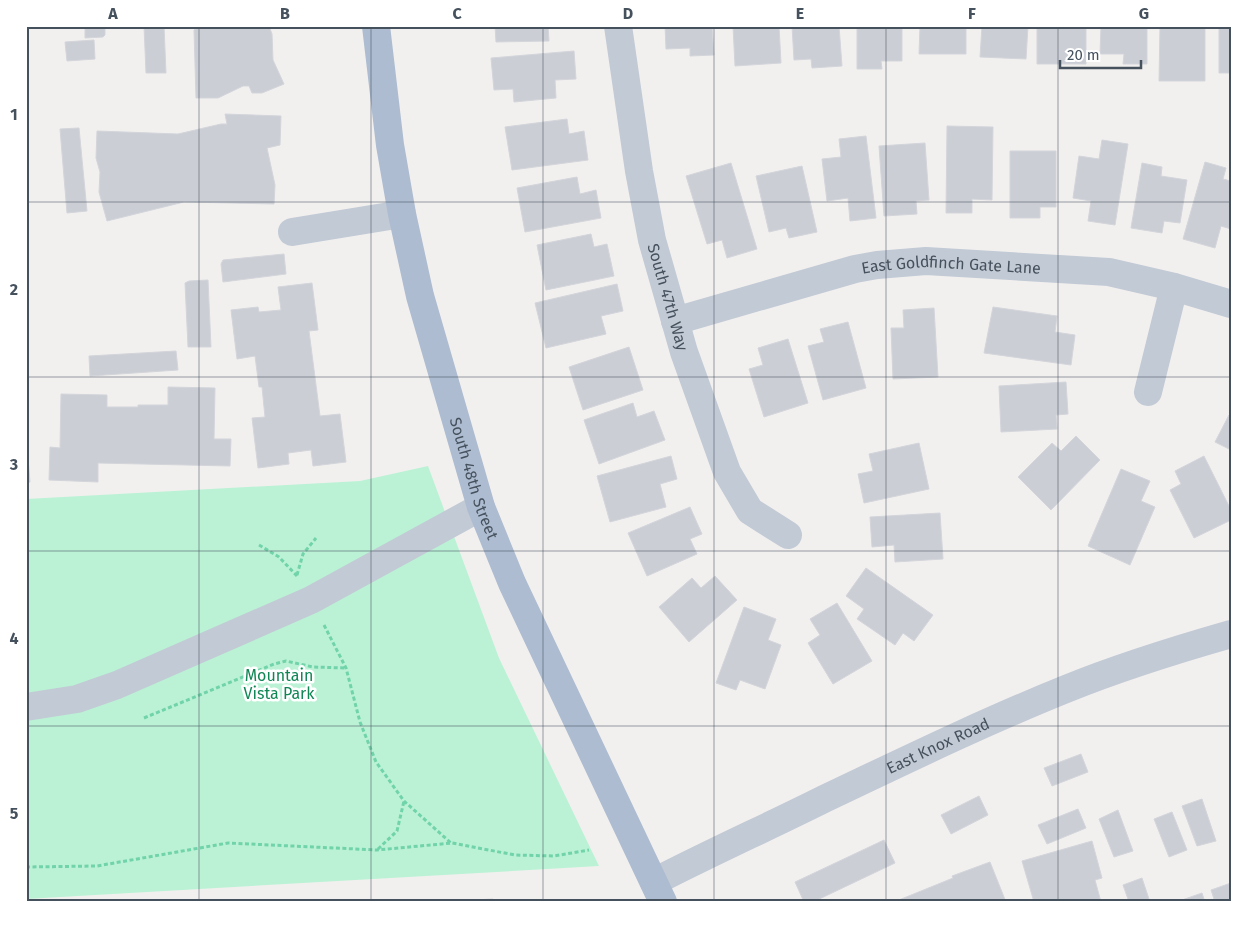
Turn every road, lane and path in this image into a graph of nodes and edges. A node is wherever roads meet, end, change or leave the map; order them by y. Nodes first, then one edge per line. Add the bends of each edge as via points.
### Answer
1 (376, 26) edge
2 (618, 26) edge
3 (402, 214) junction
4 (292, 232) dead end
5 (1174, 287) junction
6 (1231, 304) edge
7 (675, 321) junction
8 (1148, 392) dead end
9 (481, 507) junction
10 (788, 535) dead end
11 (316, 538) dead end
12 (258, 545) dead end
13 (324, 625) dead end
14 (1231, 634) edge
15 (346, 668) junction
16 (26, 708) edge
17 (144, 718) dead end
18 (404, 801) junction
19 (452, 843) junction
20 (377, 850) junction
21 (589, 850) dead end
22 (26, 867) edge
23 (658, 892) edge

1 - 3 main road, South 48th Street
2 - 7 street, South 47th Way via 638,171 652,240
3 - 4 street
3 - 9 main road, South 48th Street via 420,296
5 - 6 street, East Goldfinch Gate Lane
5 - 7 street, East Goldfinch Gate Lane via 1109,272 903,262 855,270
5 - 8 street
7 - 10 street, South 47th Way via 727,472 750,511
9 - 16 street via 311,600 117,685 77,699
9 - 23 main road, South 48th Street via 512,584
11 - 12 path via 303,554 297,576 279,557
13 - 15 path
14 - 23 street, East Knox Road via 1153,657 1040,700 897,764 706,855
15 - 17 path via 313,667 286,661
15 - 18 path via 360,722 376,762
18 - 19 path
18 - 20 path via 397,831
19 - 20 path
19 - 21 path via 515,855 554,856
20 - 22 path via 228,843 97,866

